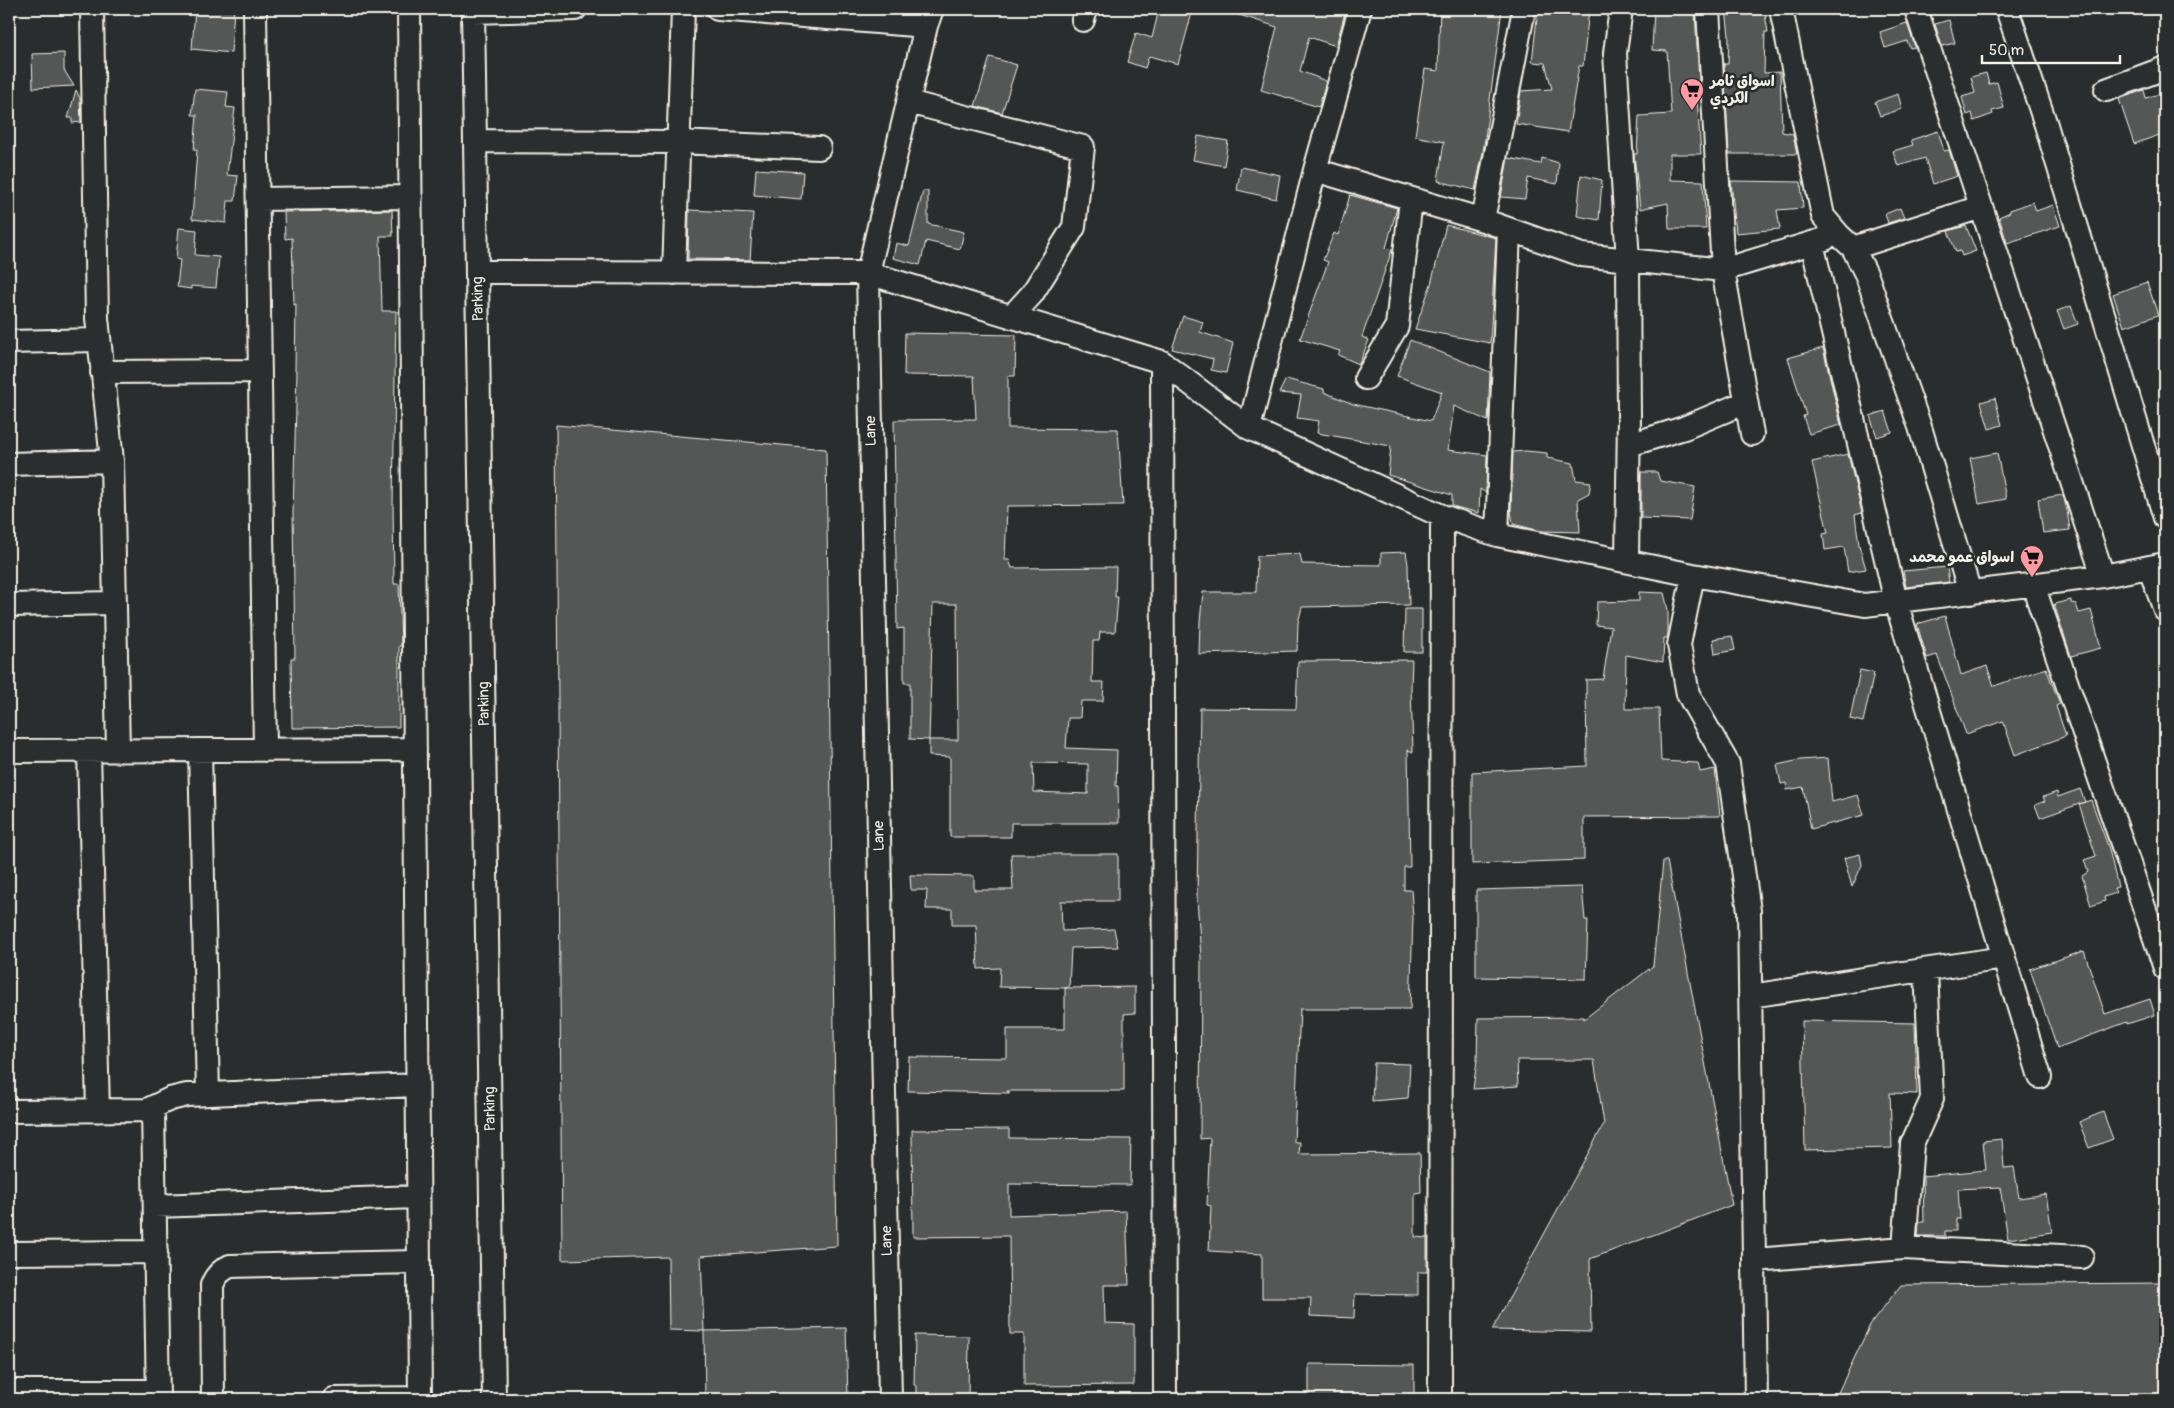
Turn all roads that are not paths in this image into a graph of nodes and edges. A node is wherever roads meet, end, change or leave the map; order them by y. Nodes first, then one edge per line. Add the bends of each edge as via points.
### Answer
1 (92, 9) edge
2 (255, 9) edge
3 (409, 9) edge
4 (575, 9) edge
5 (683, 9) edge
6 (718, 9) edge
7 (1360, 9) edge
8 (1524, 9) edge
9 (1621, 9) edge
10 (1708, 9) edge
11 (1781, 9) edge
12 (1916, 9) edge
13 (2007, 9) edge
14 (473, 10) edge
15 (929, 18) edge
16 (2165, 68) edge
17 (2106, 90) dead end
18 (908, 102) junction
19 (475, 142) junction
20 (678, 142) junction
21 (819, 148) dead end
22 (1315, 170) junction
23 (411, 197) junction
24 (258, 199) junction
25 (1412, 199) junction
26 (1981, 207) junction
27 (1483, 220) junction
28 (1509, 230) junction
29 (1846, 242) junction
30 (1812, 243) junction
31 (1628, 261) junction
32 (1723, 270) junction
33 (477, 272) junction
34 (674, 273) junction
35 (868, 273) junction
36 (1011, 317) junction
37 (98, 340) junction
38 (9, 342) edge
39 (1162, 362) junction
40 (260, 371) junction
41 (102, 372) junction
42 (1366, 378) dead end
43 (1746, 402) junction
44 (1249, 428) junction
45 (1752, 434) dead end
46 (1629, 446) junction
47 (112, 461) junction
48 (9, 464) edge
49 (1442, 516) junction
50 (2165, 518) edge
51 (1497, 535) junction
52 (1627, 561) junction
53 (2157, 566) edge
54 (1694, 575) junction
55 (2103, 576) junction
56 (2033, 585) junction
57 (1970, 593) junction
58 (1896, 602) junction
59 (115, 603) junction
60 (9, 605) edge
61 (2165, 610) edge
62 (415, 749) junction
63 (118, 750) junction
64 (200, 750) junction
65 (265, 750) junction
66 (9, 751) edge
67 (89, 751) junction
68 (2004, 958) junction
69 (2165, 968) edge
70 (1926, 970) junction
71 (1750, 996) junction
72 (2040, 1077) dead end
73 (416, 1085) junction
74 (208, 1094) junction
75 (153, 1109) junction
76 (98, 1110) junction
77 (9, 1111) edge
78 (418, 1198) junction
79 (155, 1206) junction
80 (1904, 1248) junction
81 (156, 1252) junction
82 (9, 1253) edge
83 (2082, 1257) dead end
84 (1754, 1260) junction
85 (418, 1262) junction
86 (9, 1391) edge
87 (101, 1395) edge
88 (158, 1395) edge
89 (214, 1399) edge
90 (334, 1399) edge
91 (420, 1399) edge
92 (494, 1399) edge
93 (890, 1399) edge
94 (1165, 1399) edge
95 (1440, 1399) edge
96 (1756, 1399) edge

1 - 37 street
2 - 24 street
3 - 23 street
4 - 14 street
5 - 20 street
6 - 15 street
7 - 22 street
8 - 27 street
9 - 31 street via 1615,53
10 - 32 street
11 - 29 street via 1823,216
12 - 26 street
13 - 50 street via 2046,125
14 - 19 street, Parking
15 - 18 street, Lane
16 - 17 street
18 - 35 street, Lane
18 - 36 street via 1084,147 1074,227 1032,294
19 - 20 street
19 - 33 street, Parking
20 - 21 street
20 - 34 street
22 - 25 street
22 - 44 street
23 - 24 street
23 - 62 street
24 - 40 street
25 - 27 street
25 - 42 street via 1397,326
26 - 29 street
26 - 55 street
27 - 28 street
28 - 31 street via 1582,255
28 - 51 street
29 - 30 street
29 - 57 street via 1867,276 1920,428
30 - 32 street
30 - 58 street
31 - 32 street
31 - 46 street
32 - 43 street
33 - 34 street
33 - 92 street, Parking
34 - 35 street
35 - 36 street
35 - 93 street, Lane
36 - 39 street
37 - 38 street
37 - 41 street
39 - 44 street
39 - 94 street
40 - 41 street
40 - 65 street
41 - 47 street
43 - 45 street
43 - 46 street via 1684,428
44 - 49 street
46 - 52 street
47 - 48 street
47 - 59 street
49 - 51 street
49 - 95 street
51 - 52 street
52 - 54 street
53 - 55 street
53 - 61 street
54 - 58 street via 1864,606
54 - 71 street via 1679,645 1688,694 1728,764 1749,911
55 - 56 street
56 - 57 street
56 - 69 street
57 - 58 street
58 - 68 street
59 - 60 street
59 - 63 street
62 - 65 street
62 - 73 street
63 - 64 street
63 - 67 street
64 - 65 street
64 - 74 street
66 - 67 street
67 - 76 street
68 - 70 street
68 - 72 street
70 - 71 street
70 - 80 street via 1932,1099 1912,1144
71 - 84 street
73 - 74 street
73 - 78 street
74 - 75 street via 178,1096
75 - 76 street
75 - 79 street
76 - 77 street
78 - 79 street
78 - 85 street
79 - 81 street
80 - 83 street
80 - 84 street
81 - 82 street
81 - 88 street
84 - 96 street
85 - 89 street via 230,1266 218,1273 212,1285
85 - 91 street
86 - 87 street
87 - 88 street
90 - 91 street

